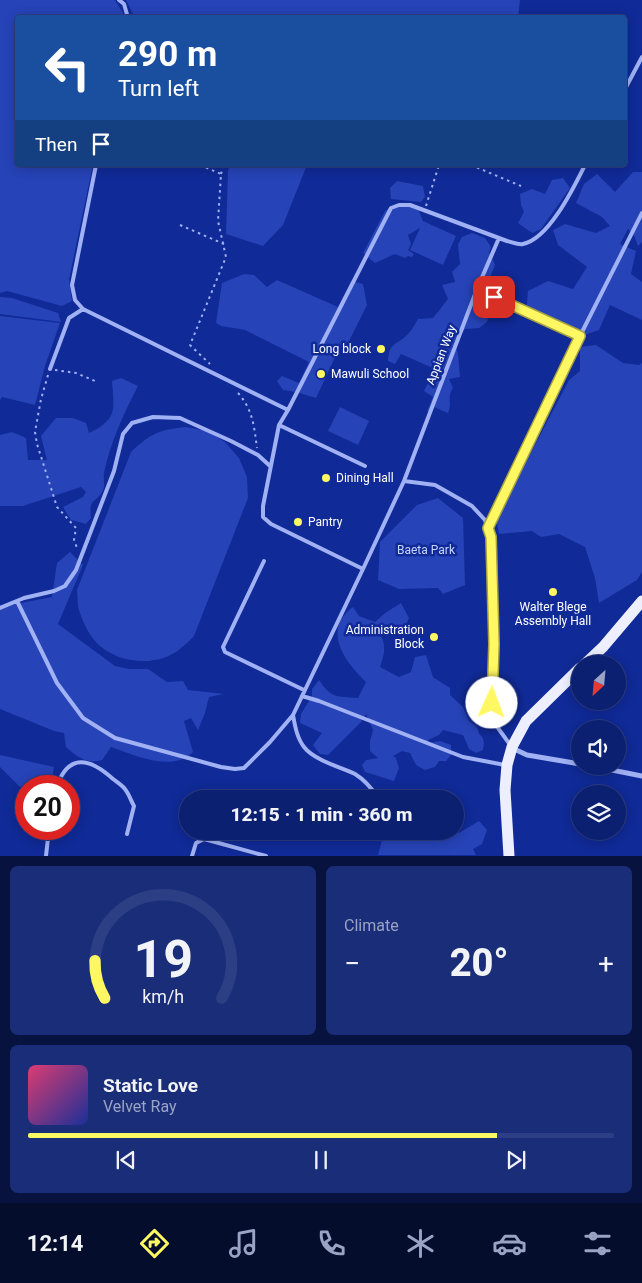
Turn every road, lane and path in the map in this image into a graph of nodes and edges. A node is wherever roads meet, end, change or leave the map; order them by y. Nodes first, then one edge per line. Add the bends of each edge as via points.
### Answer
1 (119, 0) edge
2 (127, 15) edge
3 (642, 57) edge
4 (627, 85) edge
5 (96, 167) edge
6 (205, 167) edge
7 (223, 167) edge
8 (438, 167) edge
9 (477, 167) edge
10 (584, 167) edge
11 (221, 174) junction
12 (521, 186) dead end
13 (425, 210) junction
14 (642, 213) edge
15 (180, 225) dead end
16 (499, 238) junction
17 (224, 244) junction
18 (477, 289) junction
19 (83, 310) junction
20 (580, 336) junction
21 (214, 368) dead end
22 (50, 369) junction
23 (226, 380) junction
24 (95, 381) dead end
25 (288, 410) junction
26 (279, 425) junction
27 (258, 455) junction
28 (270, 466) junction
29 (365, 466) dead end
30 (404, 481) junction
31 (488, 528) junction
32 (80, 557) junction
33 (264, 561) dead end
34 (363, 570) junction
35 (17, 601) junction
36 (642, 601) edge
37 (0, 608) edge
38 (595, 655) edge
39 (571, 677) edge
40 (304, 690) junction
41 (302, 696) junction
42 (293, 715) junction
43 (512, 748) junction
44 (571, 762) edge
45 (507, 765) junction
46 (626, 773) edge
47 (62, 775) edge
48 (642, 776) edge
49 (373, 790) edge
50 (127, 834) dead end
51 (48, 840) edge
52 (46, 856) edge
53 (192, 856) edge
54 (266, 856) edge
55 (510, 856) edge

1 - 2 lane
3 - 4 lane
5 - 19 lane via 72,285 75,300
6 - 11 path
7 - 11 path
8 - 13 path
9 - 12 path
10 - 16 lane via 548,226 534,240 521,244
11 - 17 path via 218,221
13 - 16 lane
13 - 25 lane via 410,205 391,208
14 - 20 lane
15 - 17 path
16 - 18 lane, Appian Way
17 - 21 path via 226,257 190,345
18 - 20 lane
18 - 30 lane, Appian Way
19 - 22 lane via 69,318
19 - 23 lane
20 - 31 lane
22 - 24 path via 76,373
22 - 32 path via 35,432 57,507 76,528 74,540
23 - 25 lane
23 - 27 path via 248,404
25 - 26 lane
26 - 28 lane
26 - 29 lane
27 - 28 lane
27 - 32 lane via 180,418 153,417 132,423 123,434 114,471
28 - 34 lane via 264,517 271,524
30 - 31 lane via 435,485 472,506
30 - 34 lane, Appian Way
31 - 43 lane via 494,634 493,717
32 - 35 lane via 65,586
33 - 40 lane via 226,639 224,652
34 - 40 lane, Appian Way
35 - 37 lane
35 - 42 lane, Appian Way via 57,683 83,718 116,738 221,767 244,768
36 - 38 main road
39 - 43 main road via 526,721
40 - 41 lane, Appian Way
41 - 42 lane, Appian Way
41 - 45 lane via 463,757
42 - 49 lane via 296,732 304,748 357,775
43 - 44 street via 527,755
43 - 45 main road
45 - 55 main road via 505,790
46 - 48 street
47 - 50 lane via 72,764 89,762 125,789 134,806
51 - 52 lane
53 - 54 lane via 196,843 204,839

